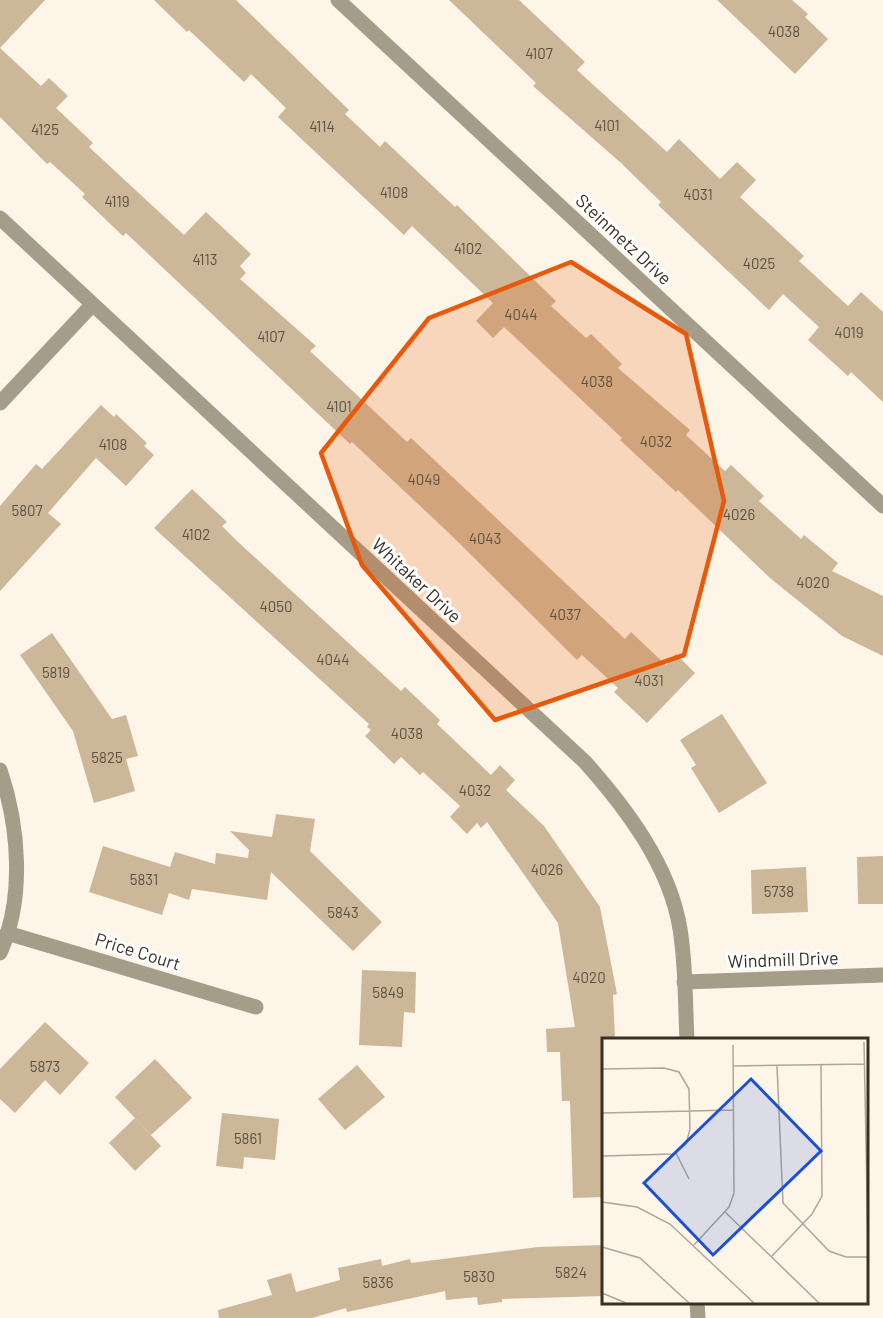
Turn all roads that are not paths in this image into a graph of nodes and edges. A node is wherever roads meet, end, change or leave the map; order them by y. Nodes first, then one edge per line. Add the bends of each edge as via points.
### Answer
1 (338, 0) edge
2 (0, 218) edge
3 (92, 305) junction
4 (0, 403) edge
5 (883, 507) edge
6 (0, 770) edge
7 (8, 933) junction
8 (0, 953) edge
9 (883, 975) edge
10 (684, 982) junction
11 (256, 1007) dead end
12 (687, 1038) edge
13 (697, 1303) edge
14 (698, 1318) edge

1 - 5 street, Steinmetz Drive
2 - 3 street, Whitaker Drive
3 - 4 street
3 - 10 street, Whitaker Drive via 599,777 627,814 664,882 680,927
6 - 7 street via 15,845 15,887
7 - 8 street
7 - 11 street, Price Court
9 - 10 street, Windmill Drive
10 - 12 street, Whitaker Drive
13 - 14 street

